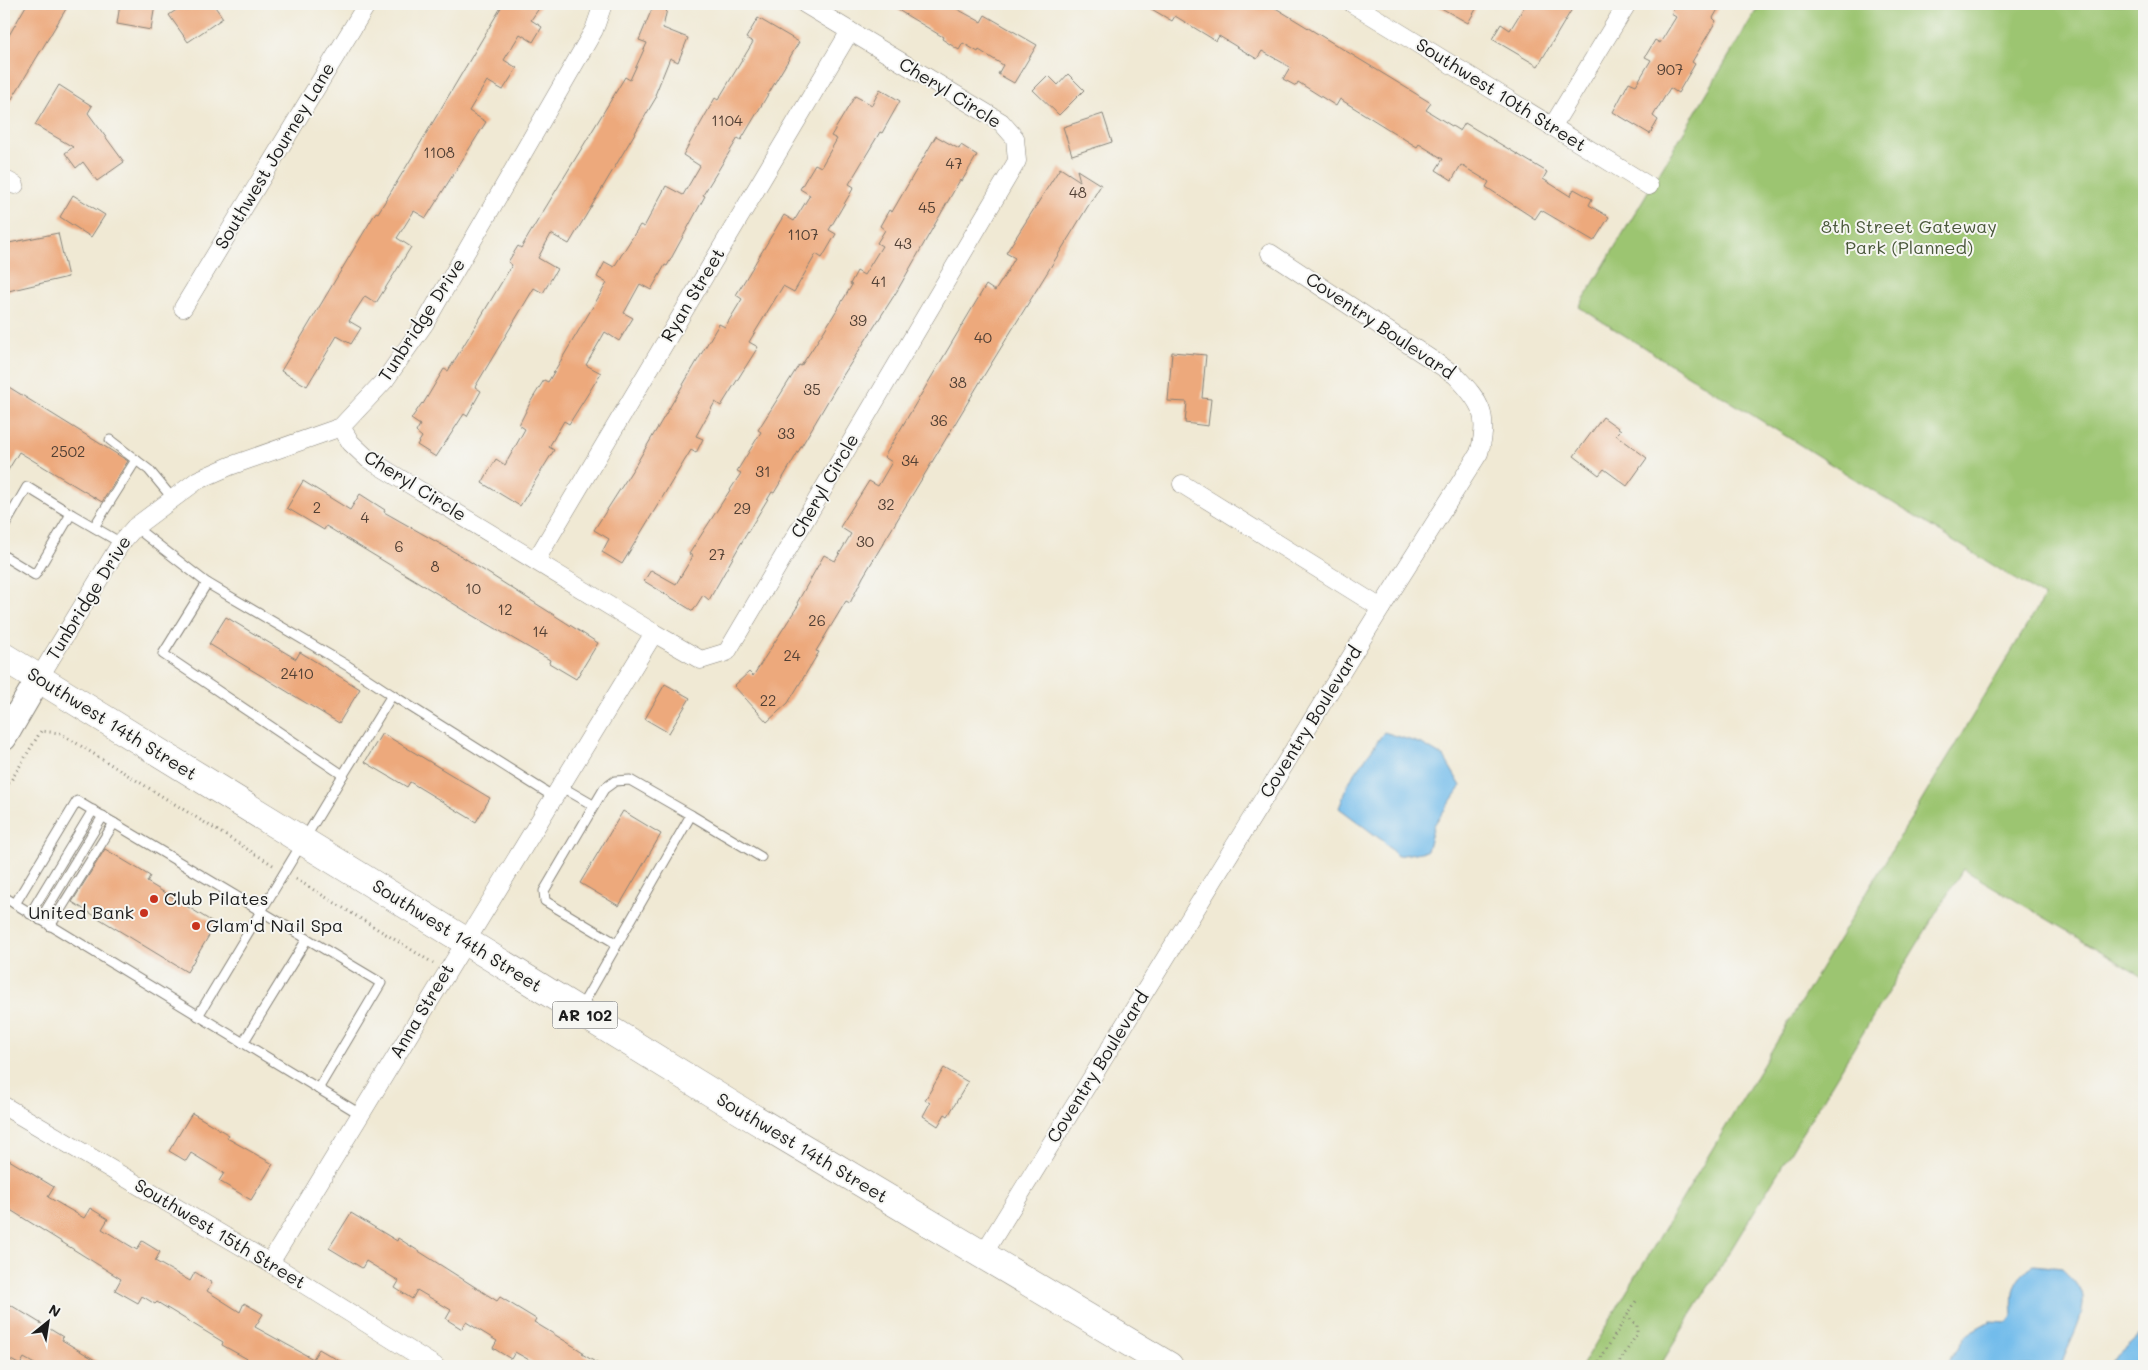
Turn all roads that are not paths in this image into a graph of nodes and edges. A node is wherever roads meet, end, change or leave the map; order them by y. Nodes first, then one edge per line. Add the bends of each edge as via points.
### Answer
1 (368, 4) edge
2 (603, 4) edge
3 (805, 4) edge
4 (1354, 4) edge
5 (1627, 4) edge
6 (850, 31) junction
7 (1552, 127) junction
8 (1650, 186) dead end
9 (1270, 253) dead end
10 (183, 308) dead end
11 (341, 427) junction
12 (110, 440) dead end
13 (136, 460) junction
14 (1182, 484) dead end
15 (173, 499) junction
16 (71, 514) junction
17 (4, 527) edge
18 (135, 527) junction
19 (94, 528) junction
20 (121, 543) junction
21 (4, 556) edge
22 (536, 560) junction
23 (207, 583) junction
24 (1381, 608) junction
25 (654, 632) junction
26 (4, 657) edge
27 (39, 678) junction
28 (392, 695) junction
29 (4, 738) edge
30 (343, 774) junction
31 (557, 791) junction
32 (593, 805) junction
33 (94, 810) junction
34 (691, 815) junction
35 (103, 816) junction
36 (114, 823) junction
37 (303, 842) junction
38 (761, 856) dead end
39 (4, 897) edge
40 (15, 904) junction
41 (261, 911) junction
42 (30, 914) junction
43 (40, 920) junction
44 (50, 926) junction
45 (307, 939) junction
46 (464, 941) junction
47 (617, 944) junction
48 (578, 1011) junction
49 (198, 1016) junction
50 (242, 1043) junction
51 (318, 1089) junction
52 (4, 1106) edge
53 (360, 1114) junction
54 (982, 1256) junction
55 (270, 1264) junction
56 (435, 1366) edge
57 (1169, 1366) edge

1 - 10 street, Southwest Journey Lane
2 - 11 street, Tunbridge Drive via 594,30 425,323 385,380
3 - 6 street, Cheryl Circle
4 - 7 street, Southwest 10th Street
5 - 7 street
6 - 22 street, Ryan Street
6 - 25 street, Cheryl Circle via 1001,122 1015,138 1017,161 727,652 701,660
7 - 8 street, Southwest 10th Street
9 - 24 street, Coventry Boulevard via 1455,375 1475,395 1482,415 1485,433 1478,453
11 - 15 street, Tunbridge Drive via 230,466 198,480
11 - 22 street, Cheryl Circle via 351,444 368,459
12 - 13 lane
13 - 15 lane via 149,470
13 - 19 lane
14 - 24 street
15 - 18 street, Tunbridge Drive
16 - 17 lane via 27,487
16 - 19 lane
16 - 21 lane via 35,575
18 - 20 street, Tunbridge Drive
18 - 23 lane
19 - 20 lane
20 - 27 street, Tunbridge Drive
22 - 25 street, Cheryl Circle
23 - 28 lane
23 - 30 lane via 163,654
24 - 54 street, Coventry Boulevard
25 - 31 street, Anna Street
26 - 27 main road, Southwest 14th Street / AR 102
27 - 29 street
27 - 37 main road, Southwest 14th Street / AR 102
28 - 30 lane
28 - 31 lane
30 - 37 lane
31 - 32 lane
31 - 46 street, Anna Street
32 - 34 lane via 604,789 615,781 630,780
32 - 47 lane via 544,890 545,902
33 - 35 lane
33 - 40 lane via 78,801
33 - 42 lane
34 - 38 lane
34 - 47 lane
35 - 36 lane
35 - 43 lane
36 - 41 lane
36 - 44 lane
37 - 41 lane
37 - 46 main road, Southwest 14th Street / AR 102
39 - 40 lane
40 - 42 lane
41 - 45 lane
41 - 49 lane
42 - 43 lane
43 - 44 lane
44 - 49 lane
45 - 50 lane
45 - 51 lane via 381,983
46 - 48 main road, Southwest 14th Street / AR 102
46 - 53 street, Anna Street
47 - 48 lane
48 - 54 main road, Southwest 14th Street / AR 102
49 - 50 lane
50 - 51 lane
51 - 53 lane
52 - 55 street, Southwest 15th Street
53 - 55 street, Anna Street
54 - 57 main road, Southwest 14th Street / AR 102
55 - 56 street, Southwest 15th Street

